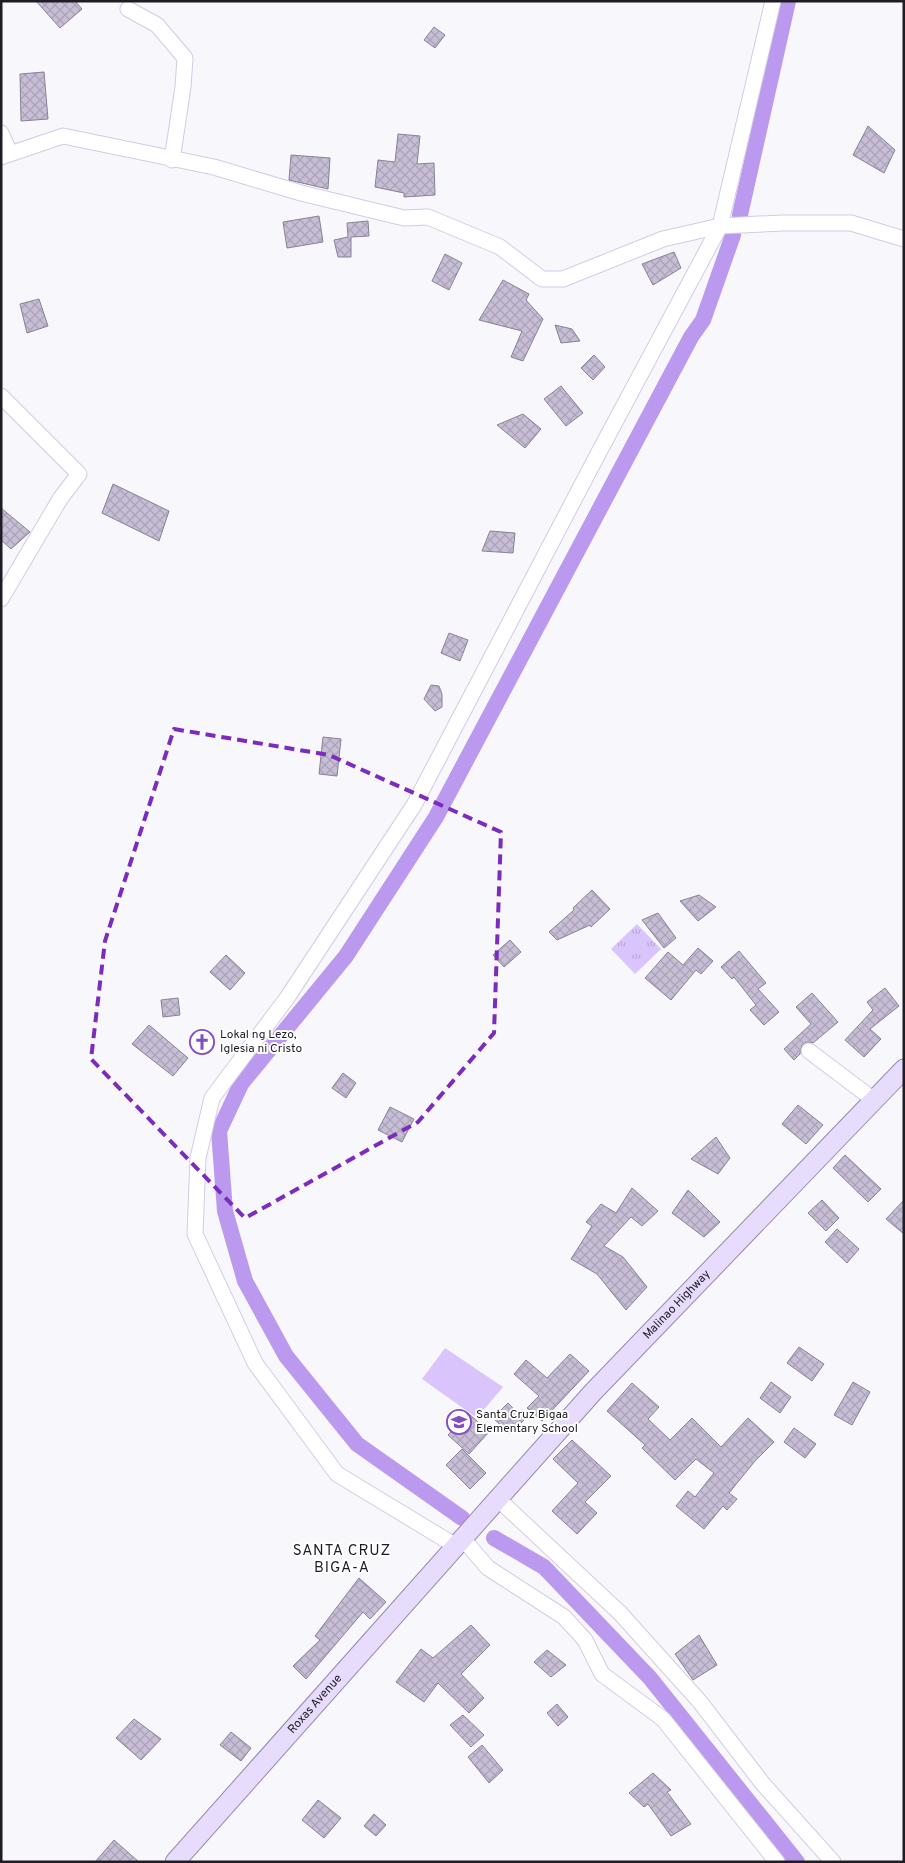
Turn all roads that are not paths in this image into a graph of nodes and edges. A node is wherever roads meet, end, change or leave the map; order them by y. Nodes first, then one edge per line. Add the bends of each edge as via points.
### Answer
1 (772, 1) edge
2 (128, 9) dead end
3 (1, 133) edge
4 (6, 155) edge
5 (172, 160) junction
6 (720, 226) junction
7 (904, 239) edge
8 (1, 396) edge
9 (1, 599) edge
10 (809, 1051) dead end
11 (904, 1069) edge
12 (874, 1100) junction
13 (498, 1499) junction
14 (459, 1543) junction
15 (175, 1862) edge
16 (777, 1862) edge
17 (833, 1862) edge

1 - 6 street
2 - 5 street via 157,25 184,58
3 - 4 street
4 - 5 street via 63,136
5 - 6 street via 214,166 302,193 404,218 428,217 500,247 542,278 563,279 664,239
6 - 7 street via 851,223
6 - 14 street via 414,805 287,998 212,1098 198,1158 196,1234 255,1363 337,1474
8 - 9 street via 79,474 60,499
10 - 12 street
11 - 12 main road, Malinao Highway
12 - 13 main road, Malinao Highway via 593,1392
13 - 14 main road, Malinao Highway
13 - 17 street via 620,1613 700,1702 763,1784
14 - 15 main road, Roxas Avenue
14 - 16 street via 488,1568 564,1617 585,1640 602,1674 663,1719

